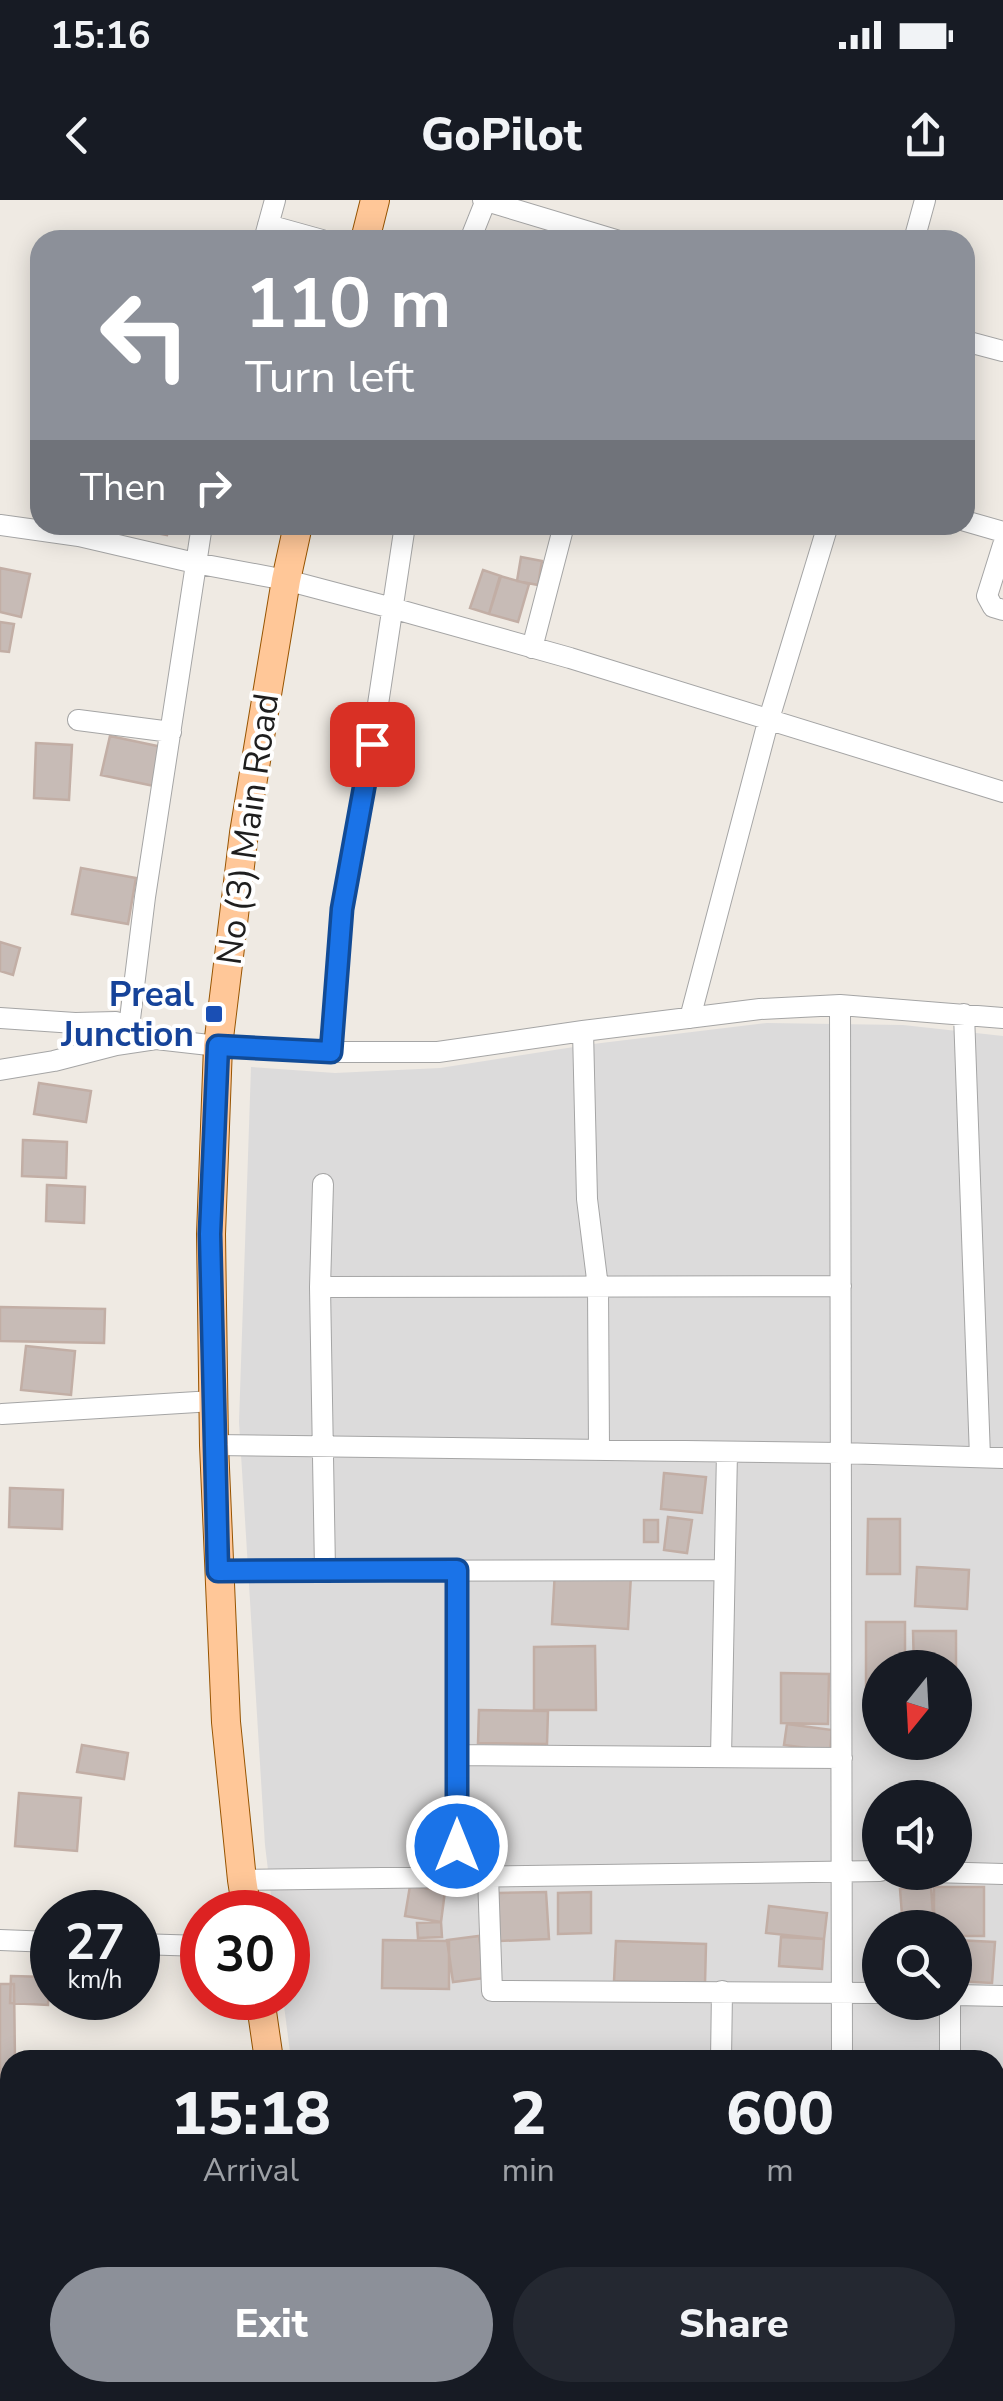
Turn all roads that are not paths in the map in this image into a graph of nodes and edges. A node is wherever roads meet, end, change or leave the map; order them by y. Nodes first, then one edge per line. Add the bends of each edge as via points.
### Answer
1 (274, 200) edge
2 (375, 200) edge
3 (485, 200) edge
4 (926, 200) edge
5 (267, 230) edge
6 (367, 230) edge
7 (474, 230) edge
8 (583, 230) edge
9 (917, 230) edge
10 (975, 344) edge
11 (1003, 351) edge
12 (975, 524) edge
13 (0, 525) edge
14 (30, 529) edge
15 (1003, 532) edge
16 (71, 535) edge
17 (200, 535) edge
18 (296, 535) edge
19 (403, 535) edge
20 (561, 535) edge
21 (825, 535) edge
22 (1003, 546) edge
23 (195, 563) junction
24 (286, 580) junction
25 (392, 608) junction
26 (1003, 610) edge
27 (532, 648) junction
28 (78, 720) dead end
29 (768, 722) junction
30 (171, 732) junction
31 (1003, 792) edge
32 (840, 1005) junction
33 (964, 1014) junction
34 (0, 1018) edge
35 (690, 1018) junction
36 (1003, 1018) edge
37 (129, 1027) junction
38 (583, 1031) junction
39 (156, 1039) junction
40 (218, 1046) junction
41 (331, 1052) junction
42 (0, 1070) edge
43 (324, 1184) dead end
44 (598, 1286) junction
45 (841, 1286) junction
46 (320, 1287) junction
47 (213, 1402) junction
48 (2, 1414) edge
49 (214, 1444) junction
50 (324, 1445) junction
51 (598, 1450) junction
52 (727, 1452) junction
53 (841, 1453) junction
54 (980, 1457) junction
55 (1003, 1458) edge
56 (324, 1570) junction
57 (457, 1570) junction
58 (724, 1570) junction
59 (218, 1571) junction
60 (457, 1755) junction
61 (721, 1757) junction
62 (842, 1758) junction
63 (842, 1870) junction
64 (862, 1871) edge
65 (972, 1873) edge
66 (1003, 1874) edge
67 (457, 1876) junction
68 (488, 1876) junction
69 (242, 1880) junction
70 (244, 1890) edge
71 (0, 1940) edge
72 (30, 1941) edge
73 (722, 1992) junction
74 (842, 1992) junction
75 (862, 1993) edge
76 (972, 1995) edge
77 (1003, 1996) edge
78 (263, 2020) edge
79 (950, 2020) edge
80 (268, 2050) edge
81 (721, 2050) edge
82 (842, 2050) edge
83 (950, 2050) edge

1 - 5 street
2 - 6 main road
3 - 7 street
3 - 8 street
4 - 9 street
10 - 11 street
12 - 15 street
13 - 14 street
16 - 23 street
17 - 23 street
18 - 24 main road, No (3) Main Road
19 - 25 street
20 - 27 street
21 - 29 street
22 - 26 street via 987,596
23 - 24 street
23 - 30 street
24 - 25 street
24 - 40 main road, No (3) Main Road via 244,833
25 - 27 street
25 - 41 street via 342,909
27 - 29 street
28 - 30 street
29 - 31 street
29 - 35 street
30 - 37 street
32 - 33 street
32 - 35 street
32 - 45 street
33 - 36 street
33 - 54 street
34 - 37 street
35 - 38 street
37 - 39 street
38 - 41 street via 438,1052
38 - 44 street via 586,1199
39 - 40 street
39 - 42 street
40 - 41 street
40 - 47 main road, No (3) Main Road via 210,1234
43 - 46 street
44 - 45 street
44 - 46 street
44 - 51 street
45 - 53 street
46 - 50 street
47 - 48 street
47 - 49 main road, No (3) Main Road
49 - 50 street
49 - 59 main road, No (3) Main Road
50 - 51 street
50 - 56 street
51 - 52 street
52 - 53 street
52 - 58 street
53 - 54 street
53 - 62 street
54 - 55 street
56 - 57 street
56 - 59 street
57 - 58 street
57 - 60 street
58 - 61 street
59 - 69 main road, No (3) Main Road
60 - 61 street
60 - 67 street
61 - 62 street
62 - 63 street
63 - 64 street
63 - 68 street
63 - 74 street
65 - 66 street
67 - 68 street
67 - 69 street
68 - 73 street via 492,1991
69 - 70 main road, No (3) Main Road
71 - 72 street
73 - 74 street
73 - 81 street
74 - 75 street
74 - 82 street
76 - 77 street
78 - 80 main road
79 - 83 street

